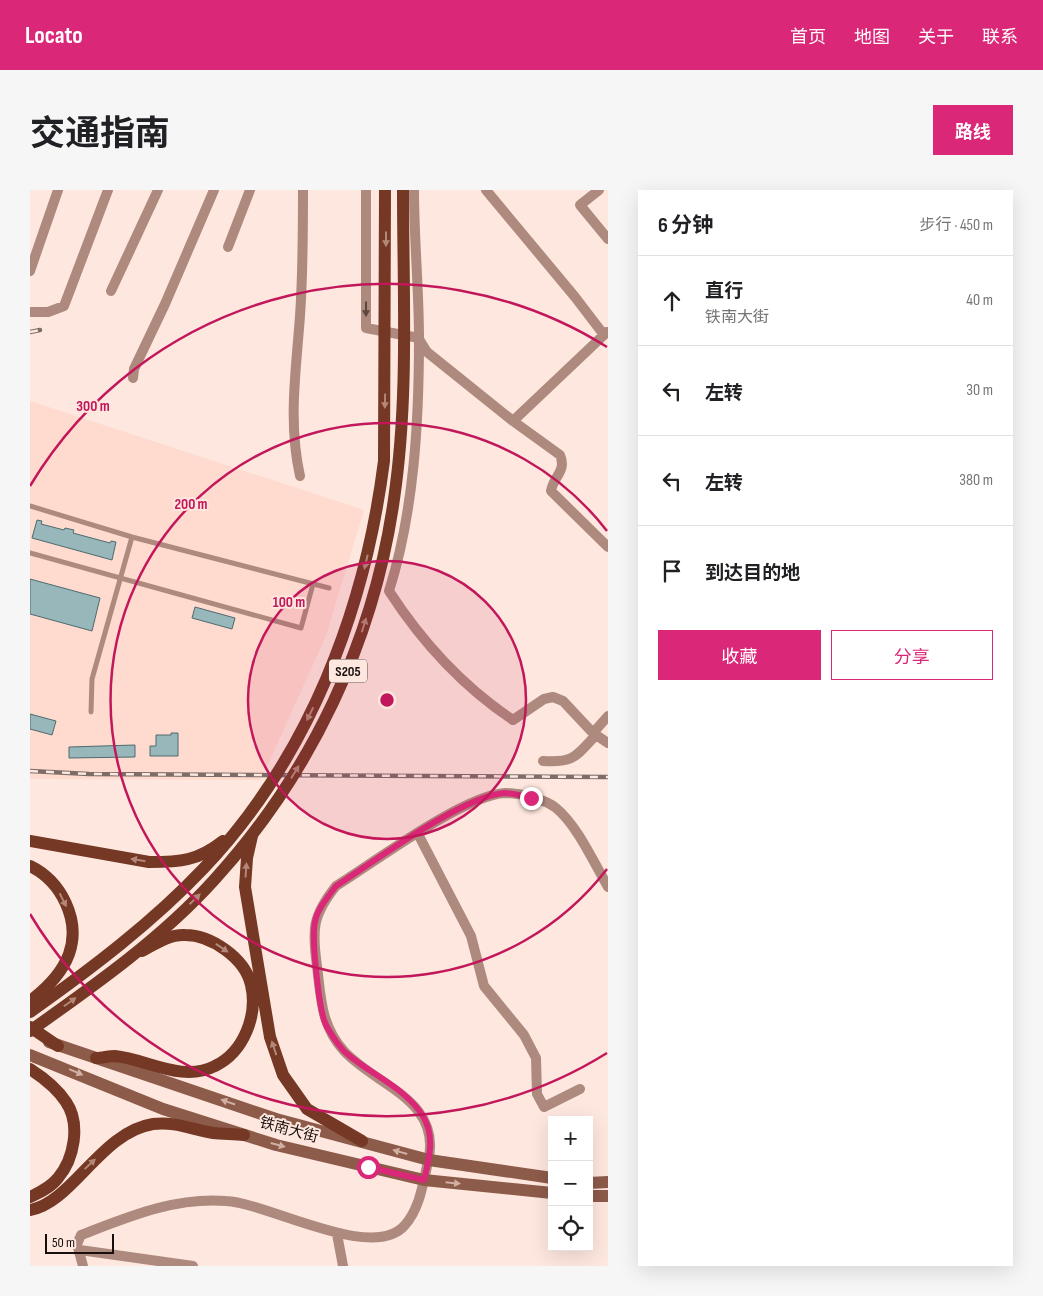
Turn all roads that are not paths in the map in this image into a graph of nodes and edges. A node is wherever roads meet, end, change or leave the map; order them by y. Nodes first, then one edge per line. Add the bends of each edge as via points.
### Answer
1 (58, 190) edge
2 (108, 190) edge
3 (158, 190) edge
4 (214, 190) edge
5 (250, 190) edge
6 (303, 190) edge
7 (366, 190) edge
8 (386, 190) edge
9 (403, 190) edge
10 (414, 190) edge
11 (486, 190) edge
12 (599, 190) edge
13 (608, 240) edge
14 (228, 248) dead end
15 (30, 271) edge
16 (111, 291) dead end
17 (30, 312) edge
18 (606, 333) edge
19 (419, 338) junction
20 (132, 378) dead end
21 (513, 421) junction
22 (300, 476) dead end
23 (30, 506) edge
24 (132, 537) junction
25 (608, 546) edge
26 (30, 553) edge
27 (120, 578) junction
28 (313, 584) junction
29 (329, 588) dead end
30 (92, 712) dead end
31 (608, 716) edge
32 (594, 734) junction
33 (608, 743) edge
34 (543, 761) dead end
35 (418, 834) junction
36 (231, 835) junction
37 (252, 836) junction
38 (30, 841) edge
39 (30, 866) edge
40 (608, 887) edge
41 (129, 957) junction
42 (30, 1001) edge
43 (30, 1012) edge
44 (30, 1029) edge
45 (30, 1035) edge
46 (58, 1046) junction
47 (30, 1055) edge
48 (96, 1058) junction
49 (30, 1069) edge
50 (580, 1089) dead end
51 (244, 1135) junction
52 (362, 1140) junction
53 (429, 1160) junction
54 (548, 1177) edge
55 (424, 1180) junction
56 (593, 1182) edge
57 (608, 1182) edge
58 (548, 1193) edge
59 (593, 1196) edge
60 (608, 1196) edge
61 (30, 1197) edge
62 (30, 1210) edge
63 (337, 1234) junction
64 (80, 1250) junction
65 (83, 1266) edge
66 (193, 1266) edge
67 (342, 1266) edge

1 - 15 street
2 - 17 street via 64,306 48,312
3 - 16 street
4 - 20 street
5 - 14 street
6 - 22 street via 303,268 293,417 294,447
7 -> 19 street via 366,328
8 -> 36 main road, S205, bridge via 384,461 366,559 350,618 325,682 295,744 268,787
37 -> 9 main road, S205, bridge via 325,722 360,638 384,557 402,416
10 - 19 street
11 - 18 street
12 - 13 street via 580,205
18 - 21 street
19 - 21 street via 427,352
19 - 32 street via 414,453 400,556 389,592 429,647 486,702 513,720 544,699 553,697 563,701
21 - 25 street via 560,455 562,471 551,491
23 - 24 lane
24 - 27 lane
24 - 28 lane
26 - 27 lane
27 - 28 lane via 301,628
27 - 30 lane via 92,679
28 - 29 lane
31 - 32 street
32 - 33 street
32 - 34 street via 575,757 563,762
35 - 40 street via 484,798 506,793 531,798 554,806 565,816
35 - 50 street via 471,936 484,986 524,1035 536,1058 537,1094 544,1107
35 - 53 street via 336,886 315,920 313,937 324,1021 344,1051 391,1085 423,1117 430,1134
36 -> 38 main road, bridge via 191,860 165,862
36 - 43 main road, S205, bridge via 183,890 119,946
41 -> 37 main road, S205, bridge via 192,902
52 -> 37 main road via 307,1109 283,1075 270,1037 245,887
39 -> 42 main road via 62,895 72,924 70,953 62,969
44 -> 41 main road, S205, bridge
41 -> 48 main road, bridge via 184,934 204,938 226,950 251,982 251,1020 239,1046 215,1066 187,1071 163,1069 114,1056
44 - 46 main road
45 - 46 main road, 铁南大街
46 - 48 main road, 铁南大街
47 -> 51 main road, 铁南大街 via 163,1109
52 -> 48 main road, 铁南大街 via 276,1119
49 - 61 main road via 50,1082 68,1104 75,1128 70,1157 58,1178 45,1190
51 -> 55 main road, 铁南大街
62 -> 51 main road via 55,1198 118,1139 138,1128 153,1124 185,1125 212,1133
53 -> 52 main road, 铁南大街
53 - 54 main road, 铁南大街
53 - 55 street
55 -> 58 main road, 铁南大街
55 - 63 street via 417,1208 405,1226 392,1235 364,1238
56 - 57 main road
59 - 60 main road
63 - 64 street via 264,1208 200,1200 160,1207 81,1235 77,1244
63 - 67 street
64 - 65 street
64 - 66 street

